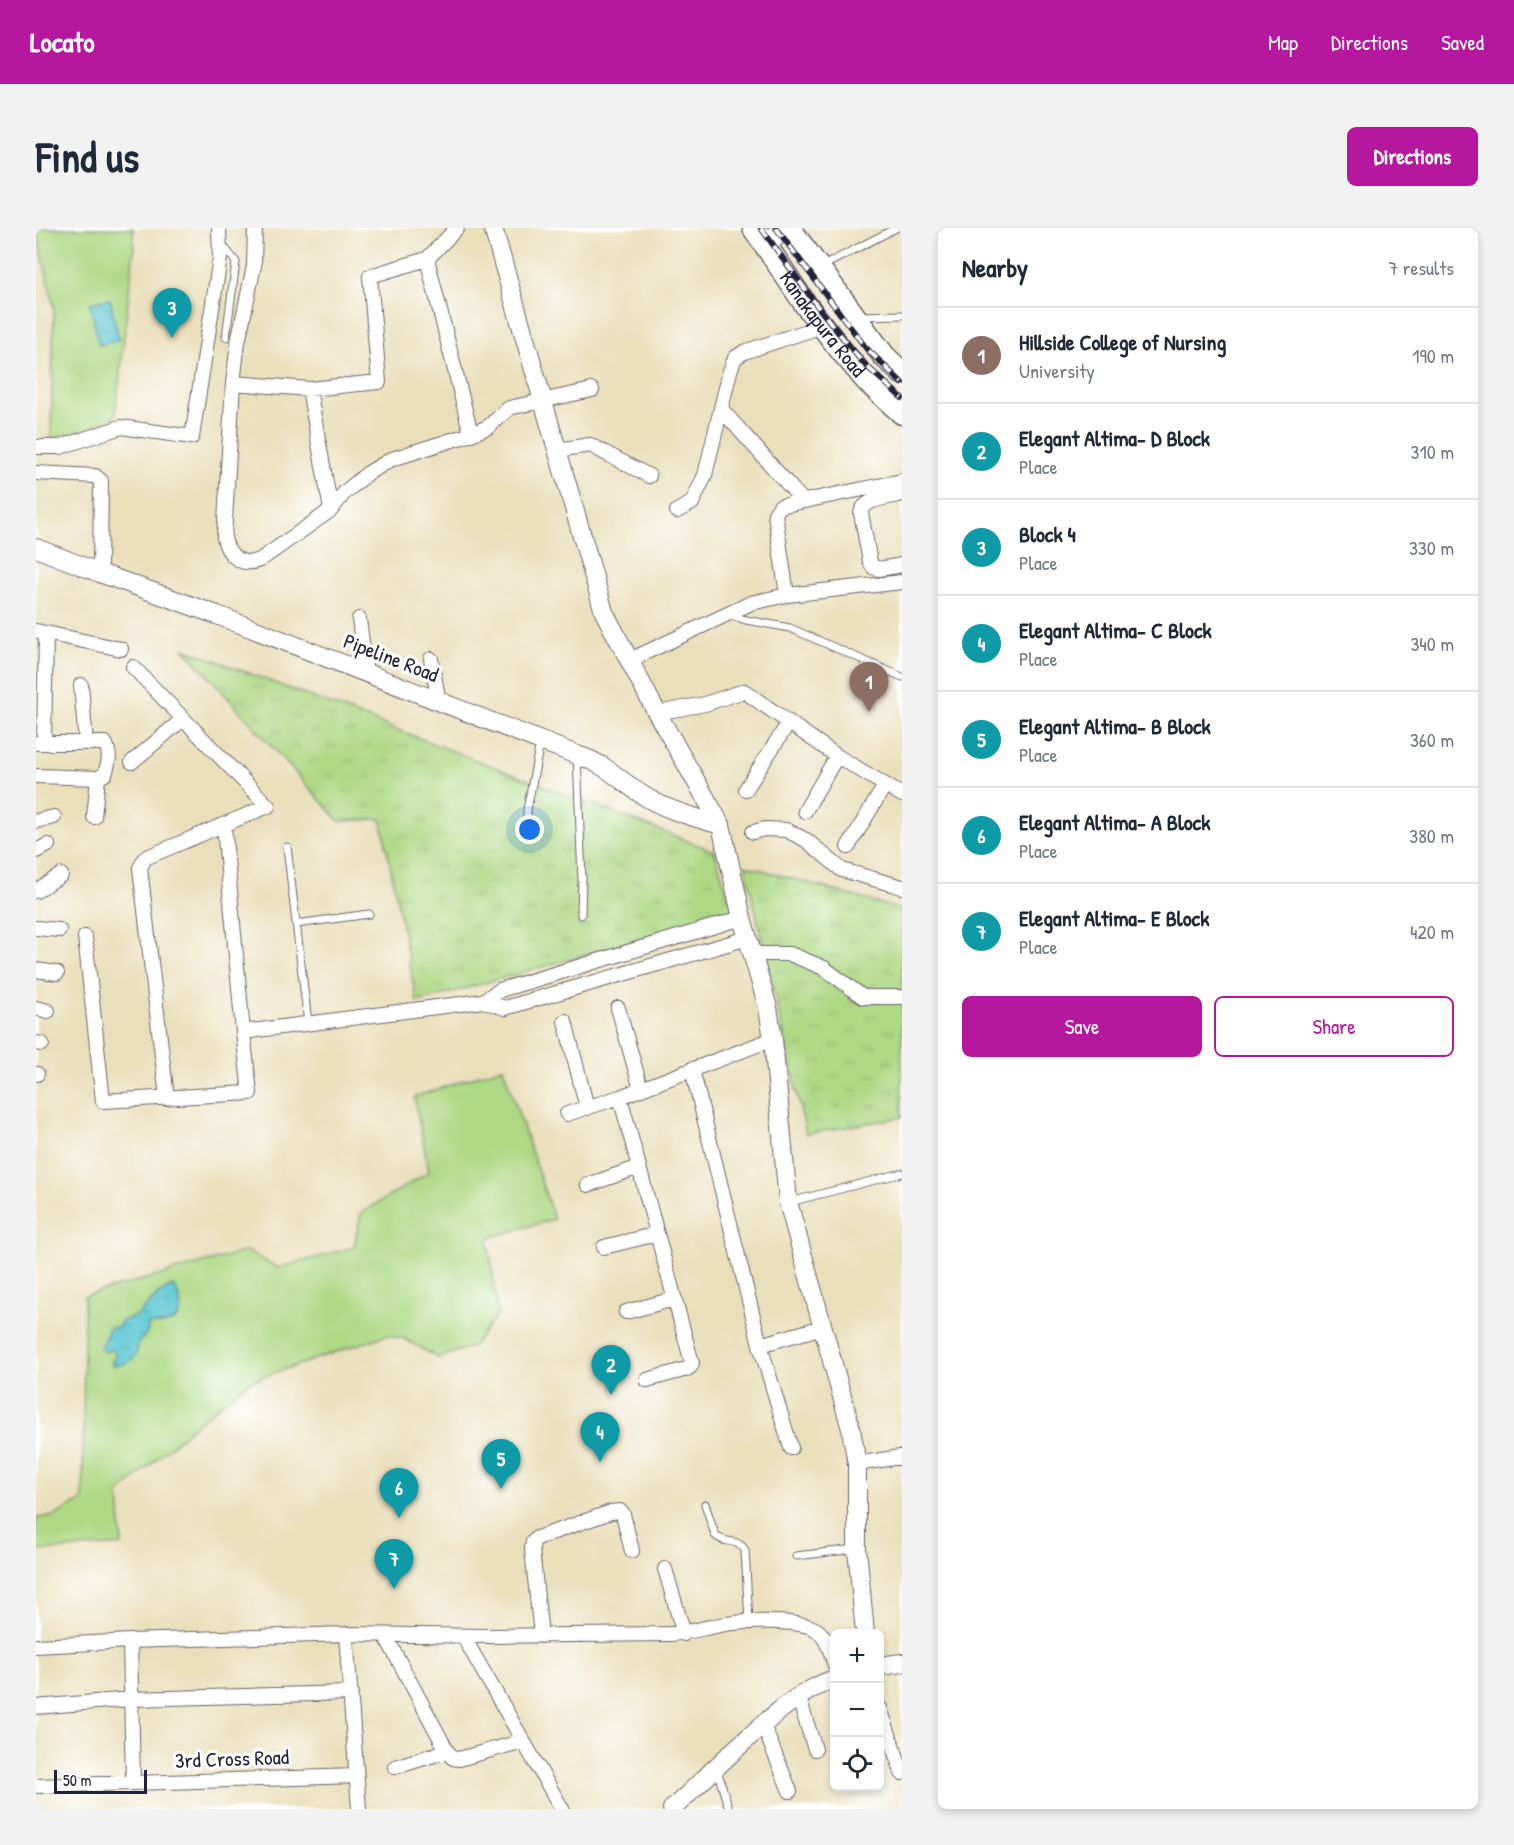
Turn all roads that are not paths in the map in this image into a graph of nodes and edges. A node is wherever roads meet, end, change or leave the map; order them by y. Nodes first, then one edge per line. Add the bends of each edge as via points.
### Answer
1 (255, 228) edge
2 (457, 228) edge
3 (493, 228) edge
4 (783, 228) edge
5 (789, 228) edge
6 (896, 228) edge
7 (883, 231) edge
8 (219, 235) edge
9 (760, 236) edge
10 (427, 259) junction
11 (818, 268) junction
12 (902, 315) edge
13 (854, 316) junction
14 (822, 326) junction
15 (226, 337) dead end
16 (902, 373) edge
17 (233, 383) junction
18 (309, 389) junction
19 (592, 390) dead end
20 (542, 401) junction
21 (721, 409) junction
22 (902, 413) edge
23 (471, 434) junction
24 (36, 447) edge
25 (557, 450) junction
26 (36, 473) edge
27 (649, 476) dead end
28 (902, 481) edge
29 (902, 494) edge
30 (803, 501) junction
31 (331, 510) junction
32 (677, 511) dead end
33 (36, 548) edge
34 (902, 565) edge
35 (100, 573) junction
36 (902, 582) edge
37 (787, 595) junction
38 (727, 614) junction
39 (359, 619) dead end
40 (41, 632) edge
41 (121, 649) dead end
42 (431, 659) dead end
43 (630, 660) junction
44 (133, 667) dead end
45 (366, 673) junction
46 (902, 677) edge
47 (81, 685) dead end
48 (439, 702) junction
49 (657, 713) junction
50 (183, 719) junction
51 (789, 723) junction
52 (541, 741) junction
53 (40, 742) edge
54 (86, 743) junction
55 (577, 755) junction
56 (837, 756) junction
57 (132, 762) dead end
58 (36, 776) edge
59 (98, 778) junction
60 (885, 785) junction
61 (746, 789) dead end
62 (902, 795) edge
63 (805, 811) dead end
64 (54, 817) dead end
65 (94, 818) dead end
66 (36, 821) edge
67 (527, 824) dead end
68 (224, 825) junction
69 (721, 825) junction
70 (753, 832) dead end
71 (287, 847) dead end
72 (848, 847) dead end
73 (61, 875) dead end
74 (902, 886) edge
75 (36, 891) edge
76 (369, 914) dead end
77 (581, 915) dead end
78 (742, 918) junction
79 (296, 924) junction
80 (36, 928) edge
81 (59, 930) dead end
82 (85, 937) dead end
83 (750, 946) junction
84 (36, 970) edge
85 (57, 973) dead end
86 (902, 997) edge
87 (483, 1001) junction
88 (618, 1008) dead end
89 (565, 1021) dead end
90 (308, 1023) junction
91 (243, 1032) junction
92 (773, 1039) junction
93 (692, 1069) junction
94 (641, 1089) junction
95 (620, 1097) junction
96 (167, 1098) junction
97 (587, 1108) junction
98 (567, 1114) dead end
99 (639, 1167) junction
100 (902, 1173) edge
101 (588, 1185) dead end
102 (788, 1202) junction
103 (657, 1234) junction
104 (604, 1247) dead end
105 (674, 1299) junction
106 (626, 1312) dead end
107 (823, 1327) junction
108 (760, 1345) junction
109 (647, 1380) dead end
110 (791, 1448) dead end
111 (902, 1459) edge
112 (857, 1464) junction
113 (705, 1504) dead end
114 (857, 1548) junction
115 (632, 1551) dead end
116 (796, 1556) dead end
117 (665, 1569) dead end
118 (749, 1622) junction
119 (865, 1629) edge
120 (684, 1634) junction
121 (346, 1635) junction
122 (385, 1635) junction
123 (464, 1636) junction
124 (540, 1636) junction
125 (130, 1641) junction
126 (36, 1646) edge
127 (830, 1651) edge
128 (902, 1662) edge
129 (884, 1665) edge
130 (830, 1681) edge
131 (351, 1693) junction
132 (798, 1696) junction
133 (131, 1699) junction
134 (36, 1707) edge
135 (763, 1725) junction
136 (884, 1725) edge
137 (523, 1741) junction
138 (815, 1749) dead end
139 (447, 1751) junction
140 (395, 1767) dead end
141 (716, 1767) junction
142 (902, 1773) edge
143 (357, 1776) junction
144 (133, 1783) junction
145 (36, 1786) edge
146 (790, 1791) dead end
147 (359, 1809) edge
148 (562, 1809) edge
149 (672, 1809) edge
150 (729, 1809) edge

1 - 17 street via 255,266
2 - 10 street
3 - 20 street
4 - 9 main road
5 - 11 highway, Kanakapura Road
6 - 7 lane
7 - 11 lane
8 - 15 lane via 236,262
8 - 24 street via 220,258 192,436 121,427 60,447
9 - 14 highway, Kanakapura Road
10 - 18 street via 369,276 379,382
10 - 23 street
11 - 13 highway, Kanakapura Road
12 - 13 lane
13 - 16 highway, Kanakapura Road
14 - 21 street via 735,358
14 - 22 highway, Kanakapura Road via 867,381
17 - 18 street
17 - 31 street via 224,538 231,555 247,563 260,560
18 - 31 street
19 - 20 street
20 - 23 street via 509,408 488,427
20 - 25 street
21 - 30 street
21 - 32 street via 705,475 692,503
23 - 31 street via 392,459 344,493
25 - 27 street via 590,445
25 - 43 street via 604,612
26 - 35 street via 95,476 101,481
28 - 30 street
29 - 34 street via 869,502 861,513 873,567
30 - 37 street via 780,506 775,514
33 - 35 street, Pipeline Road
35 - 45 street, Pipeline Road
36 - 37 street
37 - 38 street via 751,603
38 - 43 street
38 - 46 lane via 790,628
39 - 45 street
40 - 41 street
40 - 53 street
42 - 48 street
43 - 49 street
44 - 50 street
45 - 48 street, Pipeline Road
47 - 54 street
48 - 52 street, Pipeline Road
49 - 51 street via 705,705 744,691
49 - 69 street
50 - 57 street
50 - 68 street via 268,806
51 - 56 street
51 - 61 street
52 - 55 street, Pipeline Road
52 - 67 lane
53 - 54 street
54 - 59 street via 105,743 109,750 105,774
55 - 69 street, Pipeline Road via 600,764 651,799
55 - 77 lane
56 - 60 street
56 - 63 street
58 - 59 street
59 - 65 street
60 - 62 street
60 - 72 street
64 - 66 street
68 - 91 street
68 - 96 street via 145,858 140,868
69 - 78 street
70 - 74 street via 786,830 806,840 842,870
71 - 79 lane
73 - 75 street
76 - 79 lane
78 - 83 street
78 - 87 street via 500,990
79 - 90 lane
80 - 81 street
82 - 96 street via 103,1101
83 - 86 street via 790,954 824,968 863,997
83 - 87 street via 506,1008
83 - 92 street
84 - 85 street
87 - 90 street
88 - 94 street
89 - 97 street
90 - 91 street
91 - 96 street via 250,1093
92 - 93 street
92 - 102 street
93 - 94 street
93 - 108 street
94 - 95 street
95 - 97 street
95 - 99 street
97 - 98 street
99 - 101 street
99 - 103 street
100 - 102 lane
102 - 107 street
103 - 104 street
103 - 105 street
105 - 106 street
105 - 109 street via 692,1363 687,1369
107 - 108 street
107 - 112 street
108 - 110 street
111 - 112 street
112 - 114 street
113 - 118 lane via 715,1535 737,1542 745,1550
114 - 116 lane
114 - 119 street
115 - 124 street via 620,1511 537,1538 532,1546
117 - 120 street
118 - 120 street
118 - 127 street via 809,1627 824,1637
120 - 124 street
121 - 122 street
121 - 125 street
121 - 131 street
122 - 123 street
122 - 139 street
123 - 124 street
123 - 137 street
125 - 126 street
125 - 133 street
128 - 129 street
130 - 132 street
131 - 133 street
131 - 143 street
132 - 135 street
132 - 138 street
133 - 134 street
133 - 144 street
135 - 141 street
135 - 146 street
136 - 142 street
137 - 139 street via 459,1759
137 - 148 street
139 - 140 street
141 - 149 street
141 - 150 lane
143 - 144 street, 3rd Cross Road
143 - 147 street
144 - 145 street, 3rd Cross Road

